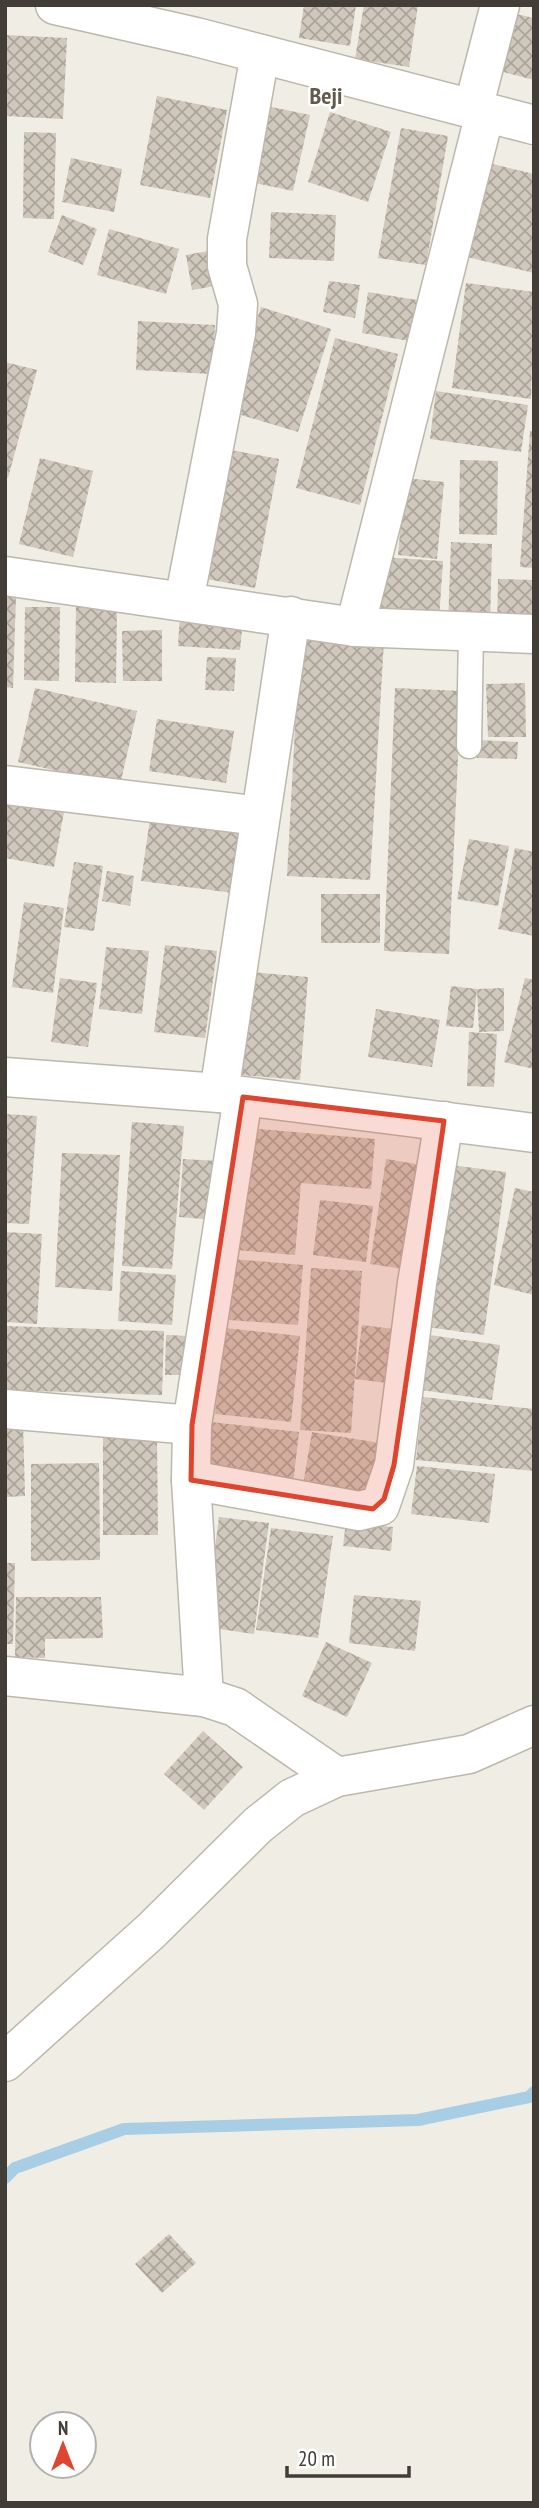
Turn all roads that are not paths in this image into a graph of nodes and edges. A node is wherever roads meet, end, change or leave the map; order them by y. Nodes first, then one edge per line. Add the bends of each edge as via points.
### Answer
1 (55, 5) edge
2 (500, 5) edge
3 (93, 9) edge
4 (260, 54) junction
5 (479, 111) junction
6 (534, 125) edge
7 (5, 576) edge
8 (184, 601) junction
9 (291, 616) junction
10 (355, 627) junction
11 (471, 632) junction
12 (534, 634) edge
13 (469, 746) dead end
14 (5, 785) edge
15 (260, 816) junction
16 (5, 1077) edge
17 (231, 1095) junction
18 (444, 1121) junction
19 (534, 1133) edge
20 (5, 1409) edge
21 (192, 1425) junction
22 (191, 1480) junction
23 (5, 1676) edge
24 (204, 1697) junction
25 (534, 1725) edge
26 (337, 1777) junction
27 (5, 2062) edge

1 - 3 street
2 - 5 street
3 - 4 street
4 - 5 street
4 - 8 street via 228,239 236,333
5 - 6 street
5 - 10 street
7 - 8 street
8 - 9 street
9 - 10 street
9 - 15 street
10 - 11 street
11 - 12 street
11 - 13 lane
14 - 15 street
15 - 17 street
16 - 17 street
17 - 18 street
17 - 21 street
18 - 19 street
18 - 22 street via 394,1465 380,1506 359,1511
20 - 21 street
21 - 22 street
22 - 24 street
23 - 24 street
24 - 26 street via 235,1707
25 - 26 street via 469,1754
26 - 27 street via 292,1798 258,1825 150,1931

